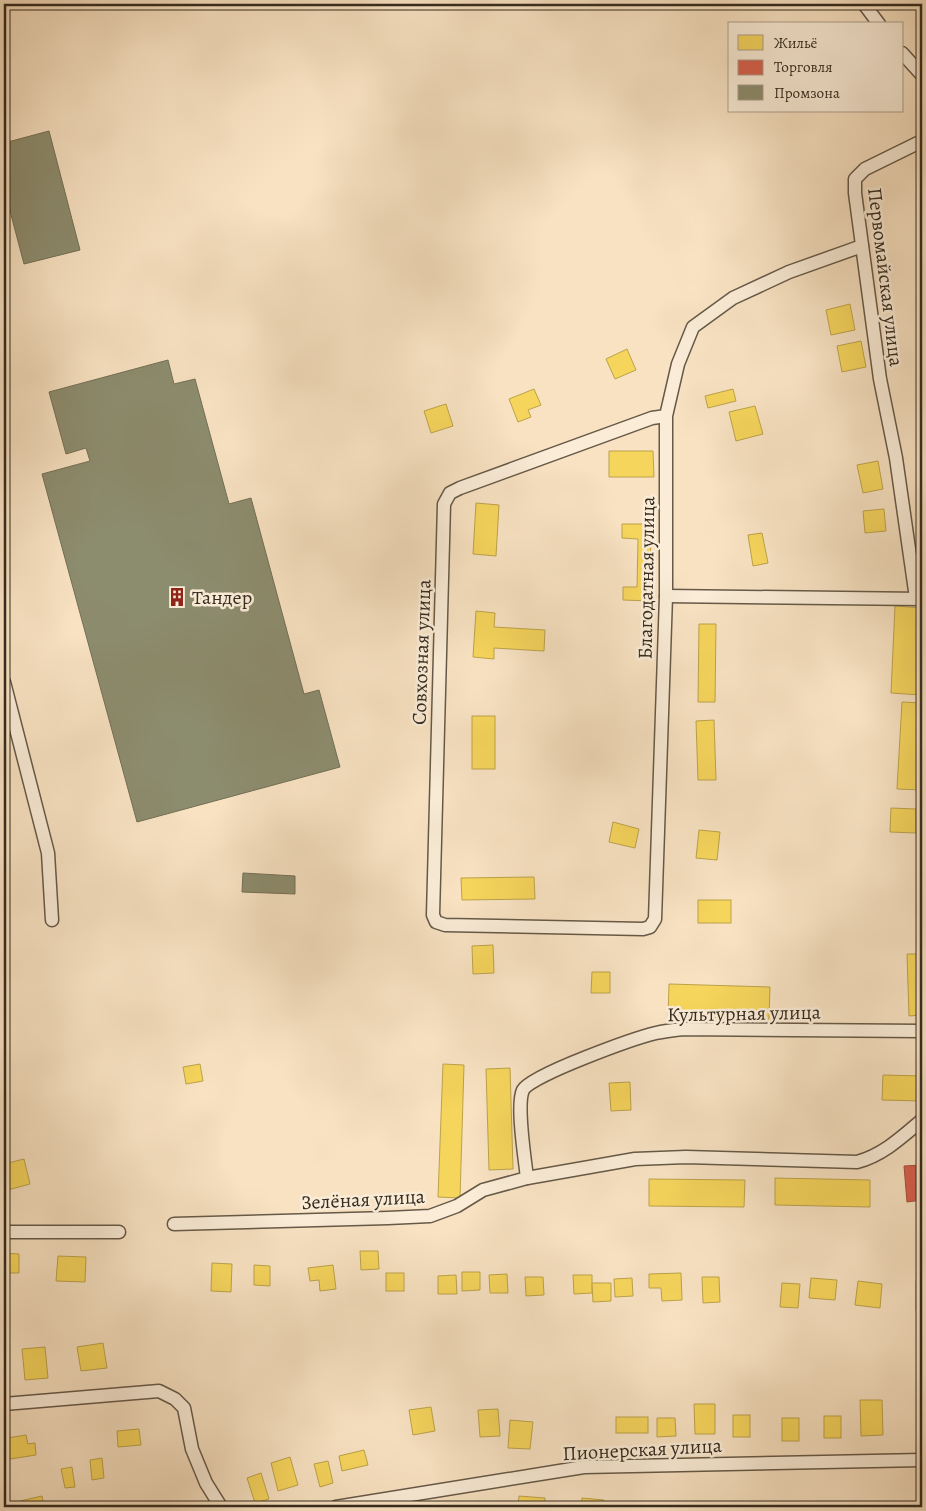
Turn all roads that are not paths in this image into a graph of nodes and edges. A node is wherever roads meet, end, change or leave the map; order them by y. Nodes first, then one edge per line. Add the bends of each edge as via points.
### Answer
1 (864, 4) edge
2 (878, 22) edge
3 (904, 55) edge
4 (922, 75) edge
5 (922, 141) edge
6 (862, 246) junction
7 (666, 416) junction
8 (666, 596) junction
9 (919, 599) edge
10 (4, 682) edge
11 (52, 920) dead end
12 (556, 927) joint
13 (922, 1031) edge
14 (922, 1120) edge
15 (527, 1178) junction
16 (174, 1224) dead end
17 (4, 1232) edge
18 (119, 1232) dead end
19 (4, 1404) edge
20 (922, 1460) edge
21 (221, 1507) edge
22 (336, 1507) edge

1 - 2 street
3 - 4 street
5 - 6 street, Первомайская улица via 865,169 855,179
6 - 7 street, Благодатная улица via 789,272 733,298 693,327 678,364
6 - 9 street, Первомайская улица via 880,379
7 - 8 street, Благодатная улица
7 - 12 street, Совхозная улица via 652,418 460,488 450,493 444,504 433,914 436,922 445,925
8 - 9 street
8 - 12 street, Благодатная улица via 655,919 650,927 643,929
10 - 11 street via 48,853
13 - 15 street, Культурная улица via 683,1029 657,1032 571,1063 535,1080 524,1089 520,1104
14 - 15 street, Зелёная улица via 884,1151 858,1162 686,1157 635,1159
15 - 16 street, Зелёная улица via 483,1190 430,1216
17 - 18 street
19 - 21 street via 159,1390 184,1408 192,1449 206,1483
20 - 22 street, Пионерская улица via 584,1467

